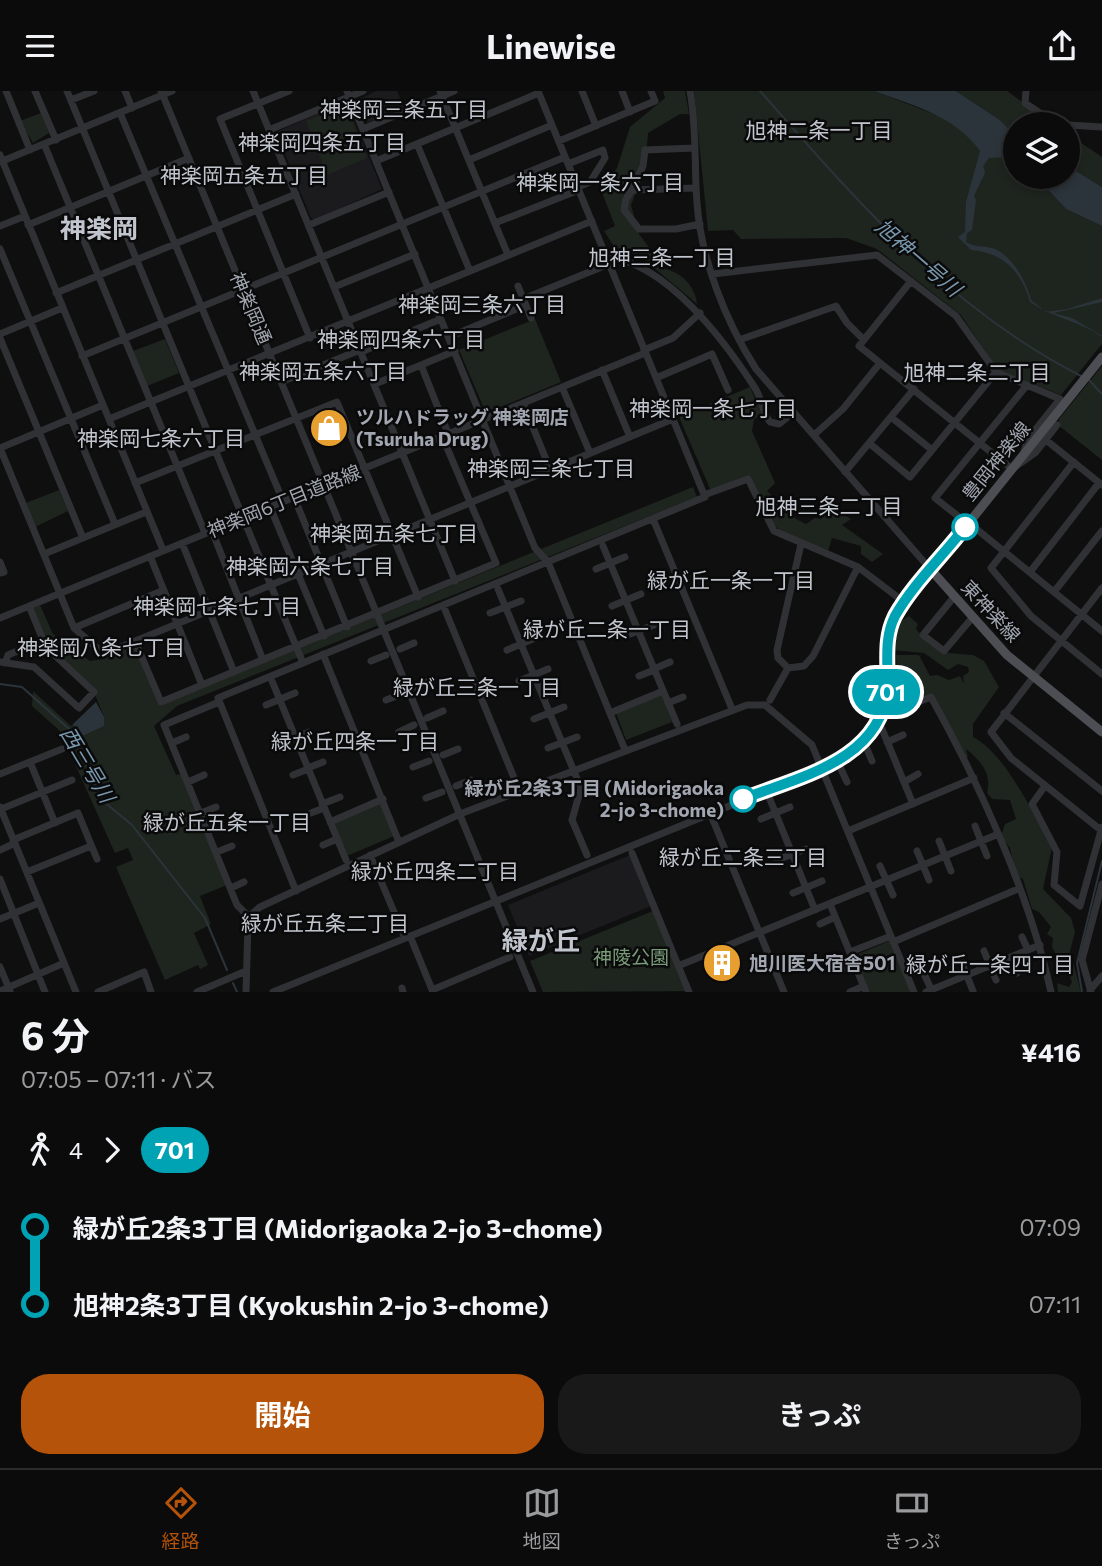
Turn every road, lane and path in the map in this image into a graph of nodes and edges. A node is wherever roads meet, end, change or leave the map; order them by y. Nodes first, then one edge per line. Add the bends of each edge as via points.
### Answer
1 (6, 91) edge
2 (35, 91) edge
3 (67, 91) edge
4 (94, 91) edge
5 (125, 91) edge
6 (172, 91) edge
7 (253, 91) edge
8 (289, 91) edge
9 (363, 91) edge
10 (454, 91) edge
11 (582, 91) edge
12 (622, 91) edge
13 (651, 91) edge
14 (690, 91) edge
15 (1026, 91) edge
16 (538, 92) edge
17 (162, 93) edge
18 (441, 93) edge
19 (349, 94) edge
20 (71, 100) junction
21 (258, 104) junction
22 (132, 108) junction
23 (630, 112) junction
24 (1038, 112) edge
25 (120, 113) junction
26 (552, 125) junction
27 (1080, 125) edge
28 (596, 126) junction
29 (1102, 127) edge
30 (82, 128) junction
31 (455, 128) junction
32 (363, 129) junction
33 (269, 130) junction
34 (55, 139) junction
35 (559, 141) junction
36 (44, 144) junction
37 (417, 144) junction
38 (695, 148) junction
39 (30, 150) junction
40 (189, 158) junction
41 (1, 160) edge
42 (376, 160) junction
43 (469, 160) junction
44 (566, 160) junction
45 (147, 177) junction
46 (11, 181) junction
47 (0, 186) edge
48 (578, 188) junction
49 (696, 188) junction
50 (632, 190) junction
51 (482, 191) junction
52 (389, 192) junction
53 (109, 193) junction
54 (296, 194) junction
55 (71, 208) junction
56 (444, 208) junction
57 (257, 209) junction
58 (25, 216) junction
59 (592, 221) junction
60 (495, 223) junction
61 (700, 224) junction
62 (28, 225) junction
63 (309, 225) junction
64 (402, 225) junction
65 (0, 226) edge
66 (216, 226) junction
67 (174, 244) junction
68 (0, 249) edge
69 (415, 254) junction
70 (508, 255) junction
71 (322, 258) junction
72 (136, 260) junction
73 (608, 260) junction
74 (470, 271) junction
75 (283, 273) junction
76 (713, 274) junction
77 (98, 275) junction
78 (911, 281) junction
79 (518, 286) dead end
80 (334, 287) junction
81 (429, 288) junction
82 (243, 290) junction
83 (56, 293) junction
84 (524, 302) junction
85 (62, 308) junction
86 (201, 308) junction
87 (700, 313) junction
88 (531, 318) dead end
89 (441, 319) junction
90 (30, 322) junction
91 (348, 322) junction
92 (163, 323) junction
93 (0, 336) edge
94 (449, 337) junction
95 (310, 338) junction
96 (125, 339) junction
97 (739, 340) junction
98 (864, 340) junction
99 (361, 351) junction
100 (455, 351) junction
101 (644, 351) junction
102 (270, 353) junction
103 (82, 356) junction
104 (1102, 357) edge
105 (880, 363) junction
106 (421, 365) junction
107 (603, 370) junction
108 (227, 371) junction
109 (996, 372) junction
110 (656, 378) junction
111 (281, 382) junction
112 (375, 384) junction
113 (1027, 385) junction
114 (189, 386) junction
115 (562, 387) junction
116 (914, 389) junction
117 (728, 390) dead end
118 (151, 403) junction
119 (523, 403) junction
120 (103, 405) junction
121 (794, 412) junction
122 (891, 417) junction
123 (296, 418) junction
124 (70, 419) junction
125 (109, 419) junction
126 (483, 419) junction
127 (673, 419) junction
128 (954, 423) junction
129 (1057, 425) dead end
130 (39, 432) junction
131 (254, 435) junction
132 (445, 435) junction
133 (814, 435) junction
134 (630, 437) junction
135 (1046, 440) junction
136 (869, 443) junction
137 (980, 443) junction
138 (0, 448) edge
139 (932, 450) junction
140 (216, 451) junction
141 (402, 452) junction
142 (590, 453) junction
143 (1022, 456) junction
144 (1074, 462) junction
145 (177, 466) junction
146 (364, 468) junction
147 (550, 469) junction
148 (1012, 469) junction
149 (845, 472) junction
150 (135, 484) junction
151 (1101, 484) edge
152 (324, 485) junction
153 (510, 486) junction
154 (705, 495) junction
155 (294, 497) junction
156 (283, 501) junction
157 (471, 502) junction
158 (270, 507) junction
159 (146, 512) junction
160 (243, 517) junction
161 (430, 519) junction
162 (653, 519) junction
163 (115, 524) junction
164 (968, 524) junction
165 (1102, 531) edge
166 (208, 532) junction
167 (392, 534) junction
168 (83, 538) junction
169 (182, 543) junction
170 (801, 544) junction
171 (603, 546) dead end
172 (163, 551) junction
173 (1004, 551) junction
174 (351, 552) junction
175 (44, 554) junction
176 (150, 556) junction
177 (625, 557) dead end
178 (0, 562) edge
179 (548, 562) junction
180 (610, 563) junction
181 (322, 564) junction
182 (858, 567) junction
183 (596, 569) dead end
184 (931, 570) junction
185 (1030, 572) junction
186 (0, 573) edge
187 (298, 574) junction
188 (455, 581) junction
189 (271, 585) junction
190 (1102, 588) edge
191 (498, 589) dead end
192 (164, 590) junction
193 (1054, 592) junction
194 (60, 593) junction
195 (641, 594) dead end
196 (418, 597) junction
197 (954, 597) junction
198 (239, 598) junction
199 (900, 599) dead end
200 (521, 601) dead end
201 (626, 601) junction
202 (443, 605) junction
203 (29, 606) junction
204 (612, 606) dead end
205 (505, 607) junction
206 (209, 611) junction
207 (377, 613) junction
208 (490, 613) dead end
209 (1081, 614) junction
210 (0, 618) edge
211 (972, 618) junction
212 (177, 624) junction
213 (654, 625) dead end
214 (347, 627) junction
215 (74, 628) junction
216 (384, 630) junction
217 (638, 631) junction
218 (1102, 631) edge
219 (324, 636) junction
220 (625, 636) dead end
221 (536, 638) dead end
222 (43, 641) junction
223 (135, 641) junction
224 (1060, 641) junction
225 (414, 643) dead end
226 (521, 644) junction
227 (297, 647) junction
228 (400, 649) dead end
229 (507, 650) dead end
230 (323, 654) junction
231 (386, 655) dead end
232 (263, 660) junction
233 (371, 661) dead end
234 (2, 662) edge
235 (670, 662) dead end
236 (303, 663) junction
237 (788, 668) junction
238 (548, 669) dead end
239 (654, 669) junction
240 (234, 672) junction
241 (1102, 674) edge
242 (534, 675) junction
243 (1032, 676) junction
244 (639, 677) dead end
245 (272, 681) dead end
246 (429, 681) dead end
247 (519, 681) dead end
248 (202, 685) junction
249 (415, 687) dead end
250 (663, 691) junction
251 (295, 693) dead end
252 (402, 694) dead end
253 (683, 697) dead end
254 (279, 700) junction
255 (386, 700) dead end
256 (769, 701) dead end
257 (219, 702) junction
258 (668, 703) junction
259 (266, 705) dead end
260 (564, 706) dead end
261 (732, 709) junction
262 (443, 711) dead end
263 (549, 712) junction
264 (610, 713) junction
265 (890, 713) dead end
266 (1004, 713) junction
267 (427, 718) dead end
268 (534, 719) dead end
269 (414, 725) dead end
270 (677, 725) dead end
271 (882, 729) dead end
272 (309, 732) dead end
273 (399, 732) dead end
274 (1102, 732) edge
275 (903, 735) dead end
276 (186, 737) dead end
277 (577, 737) dead end
278 (295, 738) junction
279 (887, 742) junction
280 (172, 743) junction
281 (281, 743) dead end
282 (562, 743) junction
283 (548, 748) dead end
284 (62, 749) dead end
285 (458, 749) dead end
286 (867, 749) dead end
287 (625, 750) junction
288 (443, 755) dead end
289 (429, 761) dead end
290 (872, 761) dead end
291 (30, 762) junction
292 (323, 762) dead end
293 (414, 767) dead end
294 (840, 767) dead end
295 (821, 768) junction
296 (308, 769) junction
297 (573, 770) junction
298 (0, 774) edge
299 (918, 774) dead end
300 (204, 775) dead end
301 (293, 775) dead end
302 (974, 778) junction
303 (72, 780) dead end
304 (471, 780) dead end
305 (188, 782) junction
306 (847, 782) dead end
307 (904, 782) junction
308 (456, 786) dead end
309 (1045, 786) junction
310 (519, 790) junction
311 (1102, 791) edge
312 (42, 792) junction
313 (442, 792) dead end
314 (340, 797) dead end
315 (769, 797) dead end
316 (426, 798) dead end
317 (383, 799) junction
318 (913, 804) junction
319 (323, 806) junction
320 (216, 807) dead end
321 (790, 807) dead end
322 (0, 808) edge
323 (201, 813) junction
324 (311, 813) dead end
325 (710, 813) junction
326 (775, 813) junction
327 (460, 814) junction
328 (761, 819) dead end
329 (330, 822) junction
330 (55, 823) junction
331 (975, 826) dead end
332 (1102, 829) edge
333 (848, 831) junction
334 (996, 835) junction
335 (337, 839) junction
336 (14, 841) junction
337 (939, 841) dead end
338 (981, 841) junction
339 (399, 842) junction
340 (323, 845) dead end
341 (91, 846) junction
342 (232, 846) dead end
343 (806, 849) dead end
344 (0, 850) edge
345 (917, 851) dead end
346 (217, 852) junction
347 (632, 853) dead end
348 (792, 854) junction
349 (370, 855) junction
350 (587, 855) dead end
351 (946, 856) junction
352 (987, 856) dead end
353 (97, 859) dead end
354 (346, 860) dead end
355 (778, 860) dead end
356 (880, 866) dead end
357 (923, 866) junction
358 (951, 871) dead end
359 (27, 872) junction
360 (0, 879) edge
361 (929, 880) dead end
362 (822, 881) dead end
363 (887, 881) junction
364 (244, 882) dead end
365 (1102, 884) edge
366 (871, 887) junction
367 (231, 888) junction
368 (806, 888) junction
369 (1018, 889) junction
370 (296, 891) junction
371 (793, 893) dead end
372 (893, 895) dead end
373 (496, 901) junction
374 (40, 903) junction
375 (830, 904) junction
376 (815, 910) junction
377 (14, 913) junction
378 (246, 914) dead end
379 (835, 917) junction
380 (0, 919) edge
381 (820, 924) dead end
382 (759, 933) junction
383 (407, 937) junction
384 (1022, 937) dead end
385 (892, 939) junction
386 (1040, 945) junction
387 (1028, 950) junction
388 (984, 951) dead end
389 (850, 953) junction
390 (510, 957) dead end
391 (1010, 958) junction
392 (961, 961) dead end
393 (64, 963) junction
394 (855, 965) junction
395 (678, 966) junction
396 (990, 966) junction
397 (0, 967) edge
398 (838, 970) dead end
399 (246, 971) junction
400 (1017, 973) dead end
401 (38, 975) junction
402 (967, 975) junction
403 (925, 976) dead end
404 (1102, 977) edge
405 (996, 980) dead end
406 (865, 989) edge
407 (6, 990) edge
408 (432, 991) edge
409 (930, 991) edge
410 (973, 991) edge
411 (1091, 991) edge
412 (45, 992) edge
413 (76, 992) edge
414 (98, 992) edge
415 (152, 992) edge
416 (197, 992) edge
417 (246, 992) edge
418 (274, 992) edge
419 (533, 992) edge
420 (689, 992) edge
421 (784, 992) edge
422 (850, 992) edge
423 (914, 992) edge
424 (1051, 992) edge

1 - 39 street
2 - 34 street
3 - 20 street
4 - 20 street
5 - 22 street
6 - 17 street
7 - 21 street
8 - 21 street
9 - 19 street
10 - 18 street
11 - 28 street
12 - 23 street
13 - 23 street via 655,101
14 - 38 street, 東神楽線
15 - 24 street via 1025,103
16 - 26 street
16 - 31 street
17 - 22 street
17 - 40 street, 神楽岡通
18 - 31 street
18 - 32 street
19 - 32 street
19 - 33 street
20 - 30 street
21 - 33 street
21 - 57 street via 220,119
22 - 25 street
23 - 28 street
25 - 30 street
25 - 45 street
26 - 35 street
26 - 43 street
27 - 29 street
28 - 35 street
30 - 34 street
30 - 53 street
31 - 37 street
31 - 43 street
32 - 42 street
33 - 54 street
34 - 36 street
35 - 44 street
36 - 39 street
36 - 55 street
37 - 42 street
37 - 56 street
38 - 49 street, 東神楽線
38 - 50 street via 645,150
39 - 41 street
40 - 45 street
40 - 66 street, 神楽岡通
41 - 46 street
42 - 52 street
43 - 51 street
44 - 48 street
44 - 48 street via 603,150 605,157 590,182
44 - 51 street
45 - 53 street
45 - 67 street
46 - 47 street
46 - 58 street
48 - 59 street
48 - 60 street
49 - 50 street
49 - 61 street, 東神楽線
50 - 61 street via 624,209 639,229
51 - 56 street
51 - 60 street
52 - 63 street
52 - 64 street
53 - 55 street
53 - 72 street
54 - 57 street
54 - 63 street
55 - 62 street
55 - 77 street
56 - 64 street
56 - 74 street
57 - 66 street
57 - 75 street
58 - 62 street
58 - 65 street
59 - 70 street
59 - 73 street
60 - 70 street
61 - 76 street, 東神楽線
62 - 83 street
63 - 71 street
64 - 69 street
64 - 71 street
66 - 67 street
66 - 82 street, 神楽岡通
67 - 72 street
67 - 86 street
68 - 90 street
69 - 80 street
69 - 81 street
70 - 74 street
71 - 75 street
71 - 80 street
72 - 77 street
72 - 92 street
73 - 84 street
73 - 87 street via 635,262
73 - 101 street
74 - 81 street
75 - 82 street
75 - 95 street
76 - 78 street via 877,255
76 - 97 street, 東神楽線
77 - 83 street
77 - 96 street
78 - 98 street
78 - 109 street via 956,316
79 - 84 street
80 - 91 street
81 - 89 street
81 - 91 street
82 - 86 street
82 - 102 street, 神楽岡通
83 - 85 street
84 - 88 street
84 - 94 street
85 - 90 street
85 - 103 street
86 - 92 street
86 - 108 street
87 - 101 street, 神楽岡6丁目道路線 via 673,338
87 - 121 street via 752,383 770,422 779,424
89 - 94 street
89 - 99 street
90 - 93 street
90 - 124 street
91 - 95 street
91 - 99 street
92 - 96 street
92 - 114 street
93 - 130 street
94 - 100 street
95 - 102 street
96 - 103 street
96 - 118 street
97 - 98 street via 836,306
97 - 121 street, 東神楽線 via 756,369
98 - 105 street via 859,346
99 - 111 street
99 - 112 street
100 - 106 street
100 - 126 street
101 - 107 street, 神楽岡6丁目道路線
101 - 110 street
102 - 108 street
102 - 111 street, 神楽岡通
103 - 120 street
104 - 143 main road, 豊岡神楽線
105 - 116 street
105 - 133 street via 843,409
106 - 112 street
106 - 132 street
107 - 115 street, 神楽岡6丁目道路線
107 - 134 street
108 - 114 street
108 - 131 street
109 - 113 street
109 - 128 street
110 - 117 street via 712,354
110 - 127 street
111 - 123 street, 神楽岡通
112 - 141 street
113 - 137 street
113 - 143 street via 1060,399 1028,439
114 - 118 street
114 - 140 street
115 - 119 street, 神楽岡6丁目道路線
115 - 142 street
116 - 122 street
116 - 128 street
118 - 125 street
118 - 145 street
119 - 126 street, 神楽岡6丁目道路線
119 - 147 street
120 - 124 street
120 - 125 street
121 - 133 street, 東神楽線
122 - 136 street
122 - 139 street
123 - 131 street
123 - 146 street via 337,402
123 - 152 street, 神楽岡通
124 - 130 street
124 - 163 street
125 - 150 street
126 - 132 street, 神楽岡6丁目道路線
126 - 153 street
127 - 134 street
127 - 154 street
128 - 137 street
128 - 139 street
129 - 135 street
130 - 138 street
130 - 168 street
131 - 140 street
131 - 156 street
132 - 141 street, 神楽岡6丁目道路線
132 - 157 street
133 - 149 street, 東神楽線
134 - 142 street
135 - 144 street
135 - 148 street
136 - 139 street via 910,477
136 - 149 street
137 - 148 street
137 - 164 street via 935,498
138 - 175 street
140 - 145 street
140 - 160 street
141 - 146 street, 神楽岡6丁目道路線
141 - 161 street
142 - 147 street
143 - 148 main road, 豊岡神楽線
144 - 151 street
144 - 173 street
145 - 150 street
145 - 166 street
146 - 152 street, 神楽岡6丁目道路線
146 - 167 street
147 - 153 street
148 - 164 main road, 豊岡神楽線
149 - 184 street, 東神楽線
150 - 159 street
151 - 185 street
152 - 155 street, 神楽岡6丁目道路線
152 - 174 street, 神楽岡通
153 - 157 street
153 - 179 street via 535,548
154 - 162 street
154 - 170 street via 748,479 768,524
155 - 156 street, 神楽岡6丁目道路線
155 - 181 street
156 - 158 street, 神楽岡6丁目道路線
157 - 161 street
157 - 188 street via 496,563
158 - 160 street, 神楽岡6丁目道路線
158 - 187 street
159 - 163 street
159 - 172 street
160 - 166 street, 神楽岡6丁目道路線
160 - 189 street
161 - 167 street
161 - 188 street
162 - 179 street
162 - 261 street
163 - 168 street
164 - 173 street
164 - 184 main road, 豊岡神楽線
165 - 193 street
166 - 169 street, 神楽岡6丁目道路線
166 - 198 street
167 - 174 street
167 - 196 street
168 - 175 street
169 - 172 street, 神楽岡6丁目道路線
169 - 206 street
170 - 182 street
170 - 237 street via 777,650
171 - 180 street
172 - 176 street, 神楽岡6丁目道路線
173 - 185 street
173 - 224 street via 991,568 1031,616
174 - 181 street
174 - 207 street, 神楽岡通
175 - 194 street
176 - 192 street
176 - 194 street, 神楽岡6丁目道路線
177 - 180 street
178 - 186 street via 4,572
179 - 202 street
179 - 264 street
180 - 183 street
180 - 201 street
181 - 187 street
181 - 214 street
182 - 199 street
182 - 237 street via 813,656 804,666
184 - 197 main road, 東神楽線
184 - 295 street, 豊岡神楽線 via 907,599 888,634 887,688 876,725 861,745
185 - 193 street
187 - 189 street
187 - 219 street
188 - 196 street
189 - 198 street
189 - 227 street
190 - 209 street
191 - 205 street
192 - 212 street
192 - 215 street
193 - 209 street
194 - 203 street, 神楽岡6丁目道路線
194 - 215 street
195 - 201 street
196 - 207 street
197 - 211 main road, 東神楽線
197 - 211 street via 923,635 944,650
198 - 206 street
198 - 232 street
200 - 205 street
201 - 204 street
201 - 217 street
202 - 216 street
202 - 310 street
203 - 210 street, 神楽岡6丁目道路線
203 - 222 street
205 - 208 street
205 - 226 street
206 - 212 street
206 - 240 street
207 - 214 street
207 - 216 street, 神楽岡通
209 - 218 street
209 - 224 street
211 - 243 main road, 東神楽線
212 - 223 street
212 - 248 street
213 - 217 street
214 - 219 street
215 - 223 street via 104,654
216 - 230 street
216 - 327 street, 神楽岡通
217 - 220 street
217 - 239 street
219 - 227 street
221 - 226 street
222 - 234 street
222 - 234 street via 94,692 79,708 34,667
223 - 248 street via 161,702
224 - 241 street
224 - 243 street
225 - 228 street
226 - 229 street
226 - 242 street
227 - 232 street
227 - 236 street
230 - 236 street
230 - 317 street
231 - 233 street
232 - 240 street
235 - 239 street
236 - 257 street via 218,698
237 - 256 street
238 - 242 street
239 - 244 street
239 - 250 street
240 - 248 street
242 - 247 street
242 - 263 street
243 - 266 street
243 - 274 main road, 東神楽線
245 - 254 street
246 - 249 street
250 - 258 street
250 - 264 street
251 - 254 street
252 - 255 street
253 - 258 street
254 - 259 street
254 - 278 street
257 - 280 street via 164,725
257 - 370 street
258 - 270 street
260 - 263 street
261 - 287 street
261 - 295 street via 765,705 805,736
262 - 267 street
263 - 268 street
263 - 282 street
264 - 287 street
265 - 302 street via 931,697
266 - 309 street via 991,731 1011,758
266 - 311 street
269 - 273 street
271 - 279 street
272 - 278 street
275 - 279 street
276 - 280 street
277 - 282 street
278 - 281 street
278 - 296 street
279 - 307 street
280 - 305 street
282 - 283 street
282 - 297 street
284 - 291 street
285 - 288 street
286 - 290 street
287 - 297 street
289 - 293 street
291 - 298 street
291 - 312 street
292 - 296 street
294 - 306 street
295 - 325 street, 豊岡神楽線
295 - 333 street
296 - 301 street
296 - 319 street
297 - 310 street
297 - 350 street via 580,788 572,820
299 - 307 street
300 - 305 street
302 - 318 street
302 - 334 street
303 - 312 street
304 - 308 street
305 - 323 street
307 - 318 street
309 - 332 street
309 - 332 street via 1032,804 1057,852 1054,885 1080,905
310 - 327 street
312 - 322 street
312 - 330 street
313 - 316 street
314 - 319 street
315 - 326 street
317 - 329 street
317 - 339 street
318 - 333 street
319 - 324 street
319 - 329 street
320 - 323 street
321 - 326 street
322 - 336 street
323 - 346 street
325 - 373 street, 豊岡神楽線
325 - 382 street
326 - 328 street
326 - 348 street
327 - 339 street
327 - 373 street, 神楽岡通
329 - 335 street
330 - 336 street
330 - 341 street via 78,813
331 - 338 street
333 - 366 street
334 - 338 street
334 - 369 street
335 - 340 street
335 - 354 street
336 - 344 street
336 - 359 street
337 - 351 street
338 - 351 street
338 - 352 street
339 - 349 street
341 - 353 street
341 - 359 street
342 - 346 street
343 - 348 street
345 - 357 street
346 - 367 street
347 - 395 street
348 - 355 street
348 - 368 street
349 - 370 street
349 - 383 street
351 - 357 street
351 - 358 street
356 - 363 street
357 - 361 street
357 - 363 street
359 - 374 street
360 - 377 street
362 - 368 street
363 - 366 street
363 - 372 street
364 - 367 street
365 - 411 street via 1082,960
366 - 375 street
366 - 385 street
367 - 378 street
368 - 371 street
368 - 376 street
369 - 385 street
369 - 386 street
370 - 399 street via 252,915
373 - 383 street, 豊岡神楽線
373 - 419 street, 神楽岡通
374 - 377 street
374 - 393 street
375 - 376 street
375 - 379 street
376 - 382 street
377 - 380 street
377 - 401 street
379 - 381 street
379 - 389 street
382 - 395 street
382 - 421 street
383 - 408 street
383 - 418 street, 豊岡神楽線
384 - 387 street
385 - 389 street
385 - 423 street
386 - 387 street
386 - 424 street
387 - 391 street
388 - 396 street
389 - 394 street
390 - 408 street
391 - 396 street
391 - 400 street
392 - 402 street
393 - 401 street
393 - 413 street
394 - 398 street
394 - 406 street
395 - 420 street
396 - 402 street
396 - 405 street
397 - 407 street
399 - 416 street
399 - 417 street
401 - 407 street
401 - 412 street
402 - 409 street
402 - 410 street
403 - 409 street
404 - 411 street
406 - 422 street
414 - 415 street via 144,972

